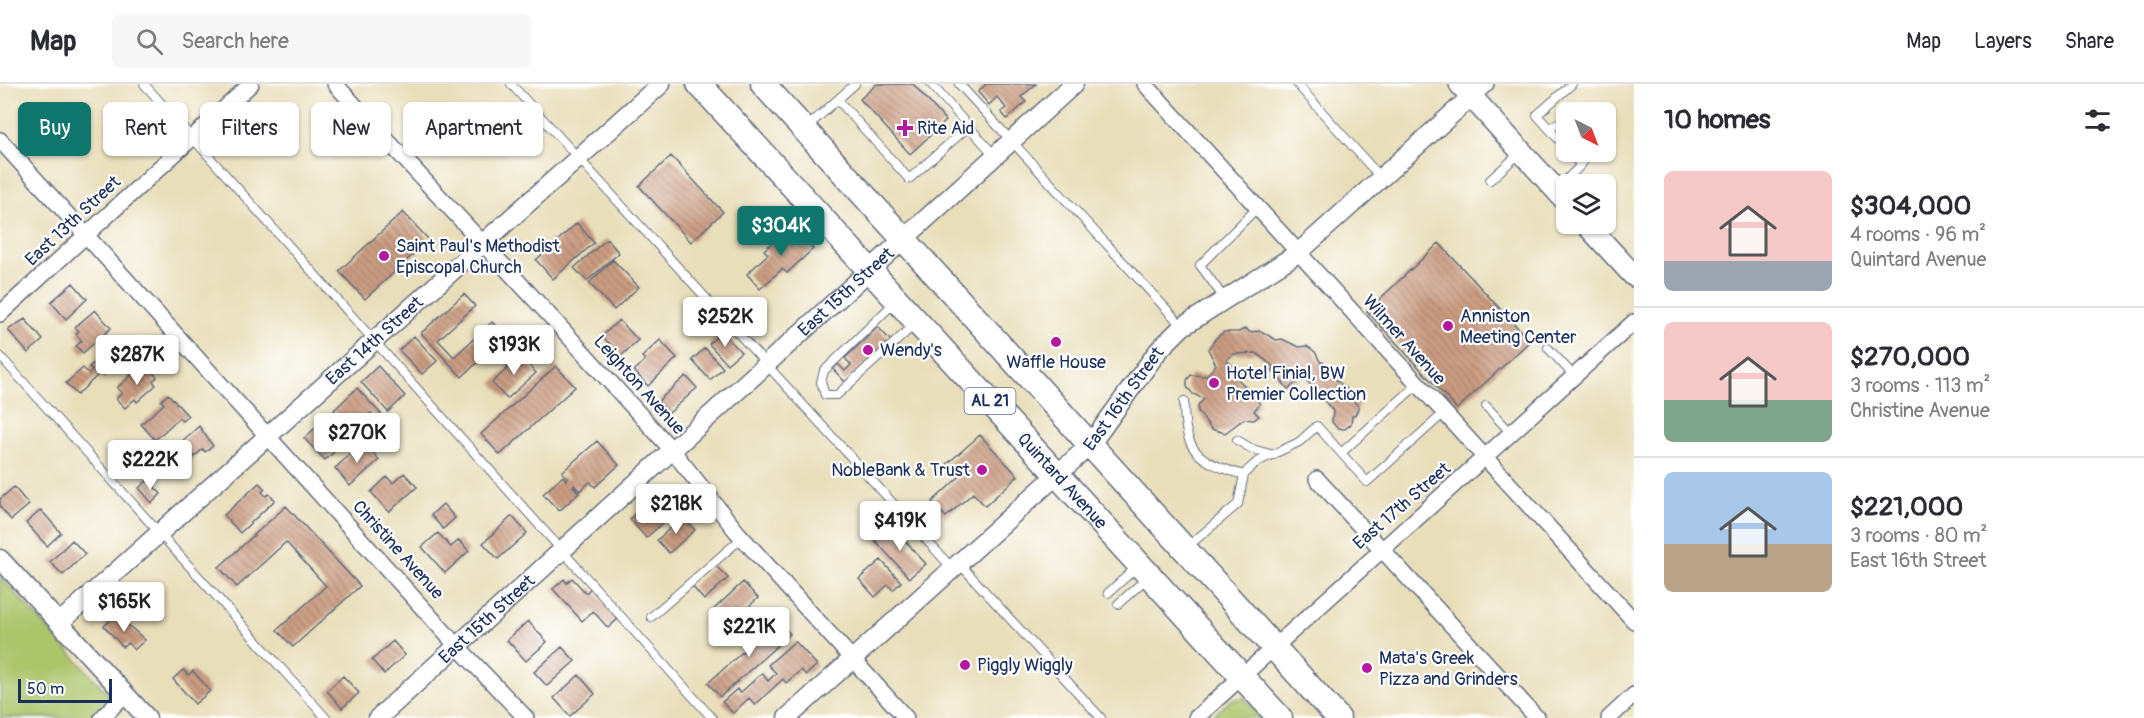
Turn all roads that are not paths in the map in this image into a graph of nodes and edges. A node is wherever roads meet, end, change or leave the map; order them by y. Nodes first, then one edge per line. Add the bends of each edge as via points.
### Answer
1 (144, 84) edge
2 (251, 84) edge
3 (334, 84) edge
4 (511, 84) edge
5 (661, 84) edge
6 (699, 84) edge
7 (763, 84) edge
8 (855, 84) edge
9 (931, 84) edge
10 (959, 84) edge
11 (1074, 84) edge
12 (1145, 84) edge
13 (1297, 84) edge
14 (1572, 84) edge
15 (1473, 88) edge
16 (838, 100) junction
17 (1556, 124) edge
18 (968, 127) junction
19 (1549, 128) junction
20 (804, 130) junction
21 (1556, 136) edge
22 (192, 138) junction
23 (0, 140) edge
24 (1012, 140) junction
25 (1521, 152) junction
26 (995, 156) junction
27 (579, 158) junction
28 (1578, 162) edge
29 (1583, 162) edge
30 (1581, 165) junction
31 (1575, 174) edge
32 (1381, 178) junction
33 (1490, 180) dead end
34 (1556, 190) edge
35 (1257, 208) junction
36 (1595, 234) edge
37 (85, 236) junction
38 (904, 239) junction
39 (483, 244) junction
40 (1298, 253) junction
41 (870, 270) junction
42 (1634, 276) edge
43 (1224, 298) junction
44 (897, 300) junction
45 (0, 314) edge
46 (917, 322) junction
47 (1634, 322) edge
48 (1182, 327) junction
49 (374, 342) junction
50 (1548, 348) dead end
51 (0, 356) edge
52 (767, 363) junction
53 (1575, 377) junction
54 (1418, 384) junction
55 (1184, 401) dead end
56 (1486, 406) dead end
57 (1444, 412) junction
58 (1512, 434) junction
59 (267, 436) junction
60 (1237, 440) dead end
61 (1090, 445) junction
62 (672, 450) junction
63 (1341, 453) junction
64 (1274, 455) junction
65 (1486, 459) junction
66 (1244, 475) junction
67 (1058, 476) junction
68 (1317, 479) dead end
69 (159, 534) junction
70 (742, 537) junction
71 (1185, 549) junction
72 (1383, 549) junction
73 (562, 550) junction
74 (0, 560) edge
75 (954, 565) junction
76 (1143, 571) junction
77 (1108, 594) dead end
78 (1118, 604) dead end
79 (651, 617) dead end
80 (1634, 621) edge
81 (60, 622) junction
82 (457, 646) junction
83 (1274, 647) junction
84 (852, 660) junction
85 (1241, 677) junction
86 (125, 694) junction
87 (1634, 695) edge
88 (102, 718) edge
89 (147, 718) edge
90 (326, 718) edge
91 (378, 718) edge
92 (525, 718) edge
93 (712, 718) edge
94 (787, 718) edge
95 (906, 718) edge
96 (1101, 718) edge
97 (1196, 718) edge
98 (1280, 718) edge
99 (1338, 718) edge
100 (1538, 718) edge
101 (1609, 718) edge

1 - 22 lane
2 - 22 street, East 13th Street
3 - 39 street, Leighton Avenue
4 - 27 lane
5 - 27 street, East 14th Street
6 - 41 highway, Quintard Avenue / AL 21
7 - 20 highway, AL 21
8 - 16 lane
9 - 18 lane
10 - 24 lane
11 - 24 street, East 15th Street
12 - 35 street, Wilmer Avenue
13 - 32 lane
14 - 19 lane via 1537,115
15 - 25 main road
15 - 32 street, East 16th Street
16 - 18 lane via 909,179
16 - 20 lane
17 - 19 lane
18 - 26 lane
19 - 21 lane
20 - 38 highway, AL 21
22 - 37 street, East 13th Street
22 - 49 lane
23 - 37 street, Christine Avenue
24 - 26 street, East 15th Street
24 - 48 lane
25 - 33 lane
25 - 34 main road
26 - 38 street, East 15th Street
27 - 39 street, East 14th Street
27 - 52 lane
28 - 30 lane
29 - 30 lane
30 - 31 lane
32 - 40 street, East 16th Street
35 - 40 street, Wilmer Avenue
35 - 43 lane via 1200,265
36 - 42 main road
37 - 45 street, East 13th Street
37 - 59 street, Christine Avenue
38 - 41 street, East 15th Street
38 - 61 highway, AL 21
39 - 49 street, East 14th Street
39 - 62 street, Leighton Avenue
40 - 43 street, East 16th Street
40 - 54 street, Wilmer Avenue
41 - 44 highway, Quintard Avenue / AL 21
41 - 52 street, East 15th Street
43 - 48 street, East 16th Street
44 - 46 highway, Quintard Avenue / AL 21
44 - 46 lane via 824,371 820,382 825,395 837,395
46 - 67 highway, Quintard Avenue / AL 21
47 - 53 street, East 17th Street
48 - 61 street, East 16th Street via 1152,359
49 - 59 street, East 14th Street
49 - 73 lane
50 - 53 lane
51 - 69 lane
52 - 62 street, East 15th Street
52 - 75 lane
53 - 58 street, East 17th Street
54 - 57 street, Wilmer Avenue
54 - 63 lane
55 - 66 lane via 1184,429 1193,449 1217,466
56 - 58 lane
57 - 63 lane via 1367,482
57 - 65 street, Wilmer Avenue
58 - 65 street, East 17th Street
59 - 69 street, East 14th Street
59 - 82 street, Christine Avenue
60 - 64 lane
61 - 67 street, East 16th Street
61 - 71 highway, AL 21
62 - 70 street, Leighton Avenue
62 - 73 street, East 15th Street
63 - 64 lane via 1317,426 1299,442
64 - 66 lane via 1257,462
65 - 72 street, East 17th Street
65 - 80 street, Wilmer Avenue
66 - 71 lane via 1238,504
67 - 75 street, East 16th Street
67 - 76 highway, Quintard Avenue / AL 21
68 - 72 street
69 - 81 street, East 14th Street
69 - 90 lane
70 - 79 lane
70 - 84 street, Leighton Avenue
71 - 83 highway, AL 21
72 - 83 street, East 17th Street
72 - 100 street
73 - 82 street, East 15th Street
73 - 93 lane
74 - 81 street
75 - 84 street, East 16th Street
75 - 96 lane
76 - 77 lane
76 - 78 lane
76 - 85 highway, Quintard Avenue / AL 21
81 - 86 street
82 - 91 street, East 15th Street
82 - 92 street, Christine Avenue
83 - 85 street, East 17th Street
83 - 99 highway, AL 21
84 - 94 street, East 16th Street
84 - 95 street, Leighton Avenue
85 - 97 street, East 17th Street
85 - 98 highway, Quintard Avenue / AL 21
86 - 88 street
86 - 89 street
87 - 101 street

